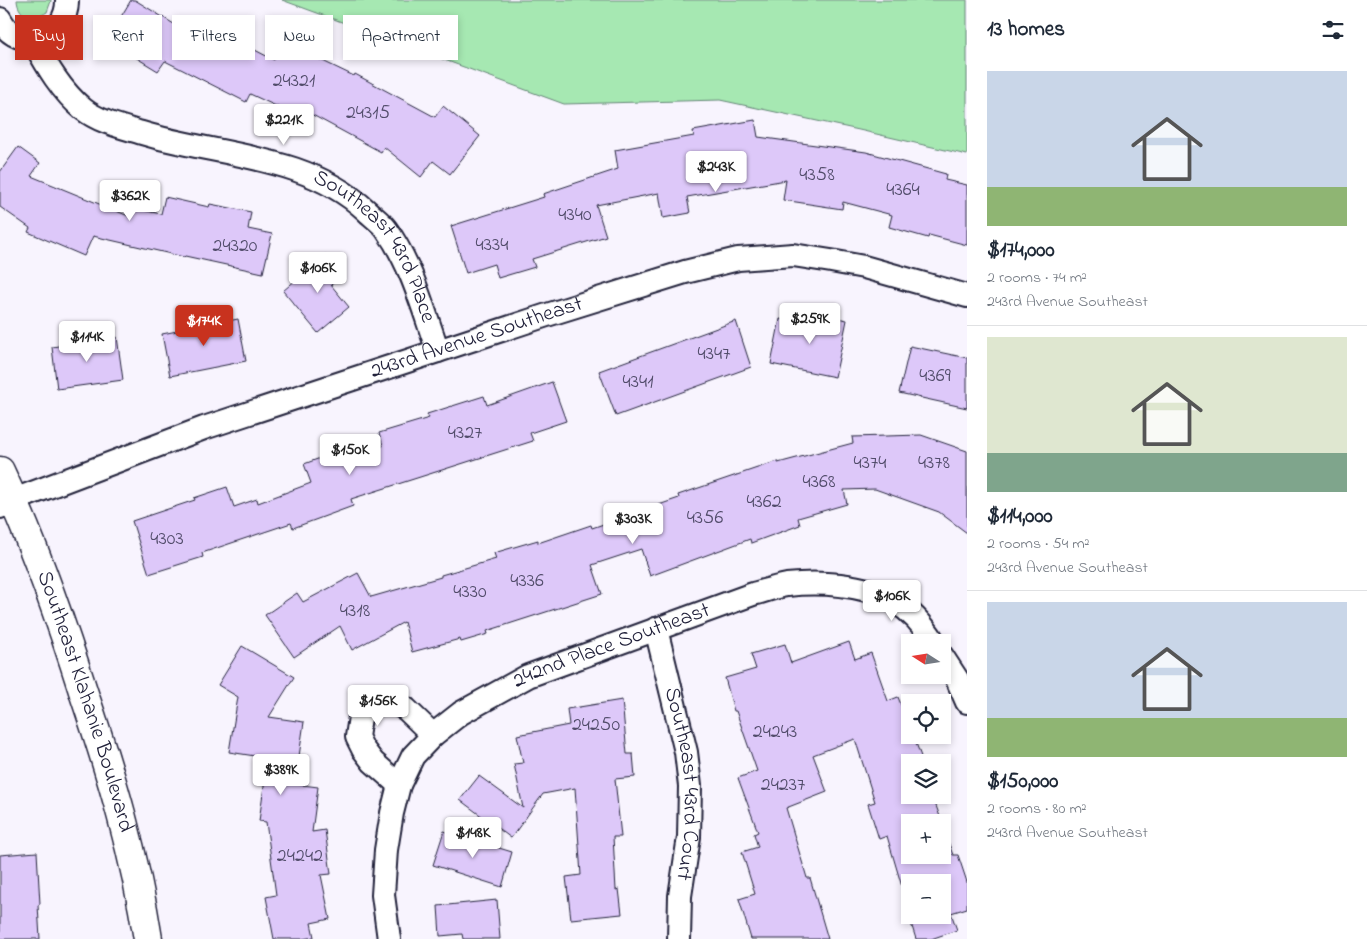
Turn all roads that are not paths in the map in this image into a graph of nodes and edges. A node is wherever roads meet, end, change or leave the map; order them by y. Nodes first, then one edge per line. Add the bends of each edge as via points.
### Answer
1 (67, 0) edge
2 (65, 15) edge
3 (0, 19) edge
4 (15, 34) edge
5 (43, 60) edge
6 (967, 296) edge
7 (438, 351) junction
8 (0, 471) edge
9 (7, 504) edge
10 (656, 630) junction
11 (928, 634) edge
12 (951, 670) edge
13 (967, 702) edge
14 (433, 735) junction
15 (399, 785) junction
16 (148, 939) edge
17 (389, 939) edge
18 (679, 939) edge

1 - 2 street
3 - 4 street
5 - 7 street, Southeast 43rd Place via 62,88 84,110 107,122 162,139 288,166 320,179 358,202 386,228 409,268
6 - 7 street, 243rd Avenue Southeast via 831,261 793,255 738,259 685,272
7 - 9 street, 243rd Avenue Southeast via 204,428
8 - 9 street, Southeast Klahanie Boulevard
9 - 16 street, Southeast Klahanie Boulevard via 60,620 106,760 129,839
10 - 11 street, 242nd Place Southeast via 753,594 819,583 861,588 887,596 910,612
10 - 14 street, 242nd Place Southeast via 528,676 462,713
10 - 18 street, Southeast 43rd Court via 686,752 690,786 689,837 680,896
12 - 13 street
14 - 15 street, 242nd Place Southeast via 413,756
14 - 15 street via 406,709 391,700 374,701 360,717 357,737 363,749
15 - 17 street via 386,850 383,895

